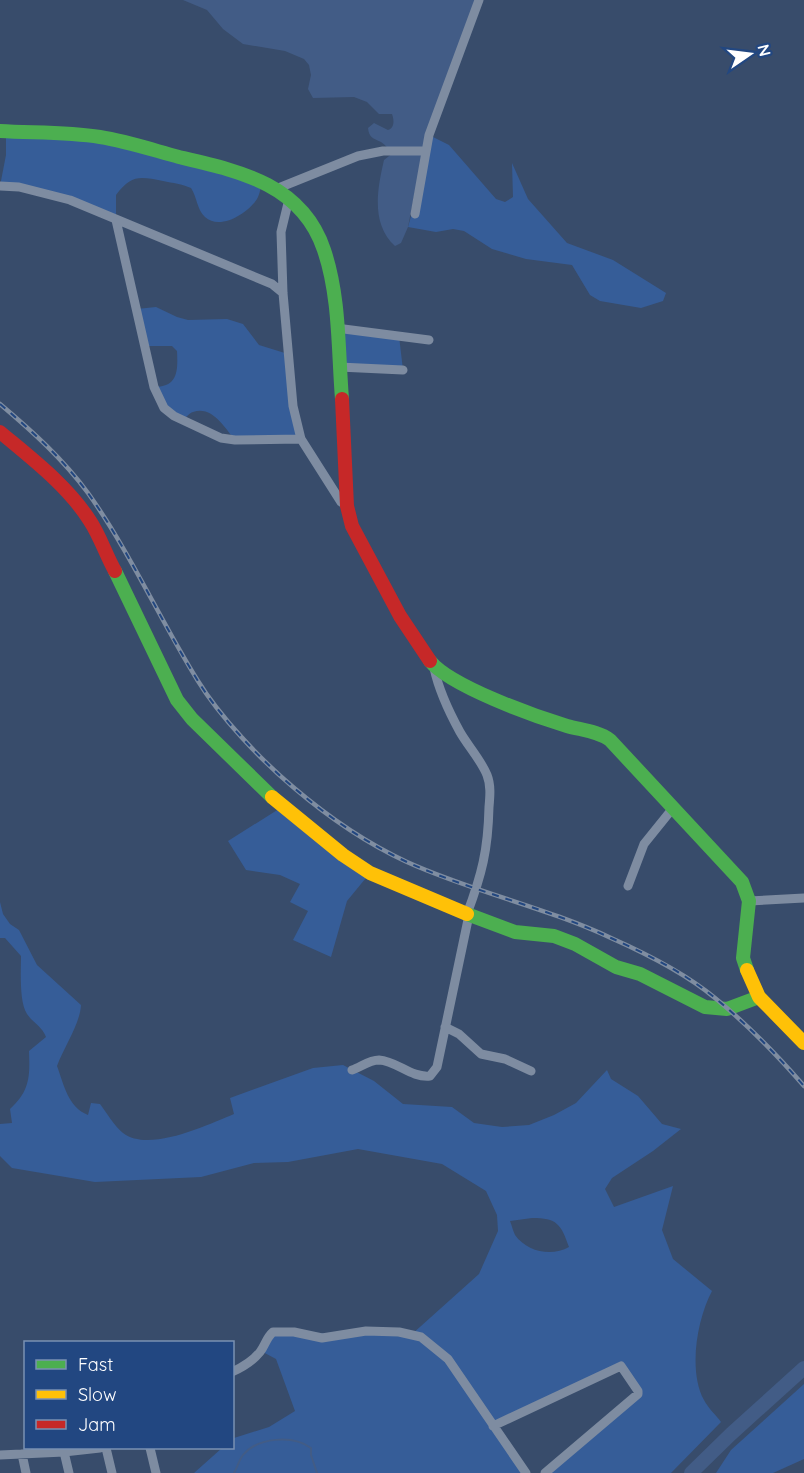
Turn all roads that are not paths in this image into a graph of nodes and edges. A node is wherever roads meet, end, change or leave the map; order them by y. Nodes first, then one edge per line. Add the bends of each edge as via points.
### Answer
1 (479, 0) edge
2 (0, 131) edge
3 (424, 151) junction
4 (0, 186) edge
5 (276, 189) junction
6 (289, 200) junction
7 (415, 214) dead end
8 (116, 219) junction
9 (283, 293) junction
10 (336, 328) junction
11 (429, 340) dead end
12 (339, 367) junction
13 (403, 370) dead end
14 (0, 432) edge
15 (301, 439) junction
16 (344, 504) junction
17 (434, 666) junction
18 (673, 808) junction
19 (628, 886) dead end
20 (804, 898) edge
21 (748, 902) junction
22 (468, 915) junction
23 (759, 997) junction
24 (445, 1027) junction
25 (804, 1043) edge
26 (352, 1070) dead end
27 (531, 1071) dead end
28 (234, 1371) edge
29 (493, 1426) junction
30 (91, 1449) edge
31 (106, 1449) edge
32 (150, 1449) edge
33 (64, 1452) junction
34 (22, 1454) junction
35 (0, 1455) edge
36 (26, 1473) edge
37 (69, 1473) edge
38 (112, 1473) edge
39 (156, 1473) edge
40 (526, 1473) edge
41 (545, 1473) edge

1 - 3 street
2 - 5 street via 100,136 234,170
3 - 5 street via 397,150 358,156
3 - 7 street
4 - 8 street via 70,200
5 - 6 street
6 - 9 street via 281,232
6 - 10 street via 302,211 324,250 334,294
8 - 9 street via 272,284
8 - 15 street via 154,387 164,408 181,421 221,438
9 - 15 street via 293,406
10 - 11 street
10 - 12 street
12 - 13 street
12 - 16 street
14 - 22 street via 54,479 90,521 177,700 212,741 282,807 343,855 370,873
15 - 16 street
16 - 17 street via 400,616
17 - 18 street via 490,697 541,718 602,734
17 - 22 street via 446,703 487,773 490,785 484,864
18 - 19 street via 644,844
18 - 21 street via 742,882
20 - 21 street
21 - 23 street via 743,958
22 - 23 street via 515,932 554,936 575,944 705,1007 727,1009
22 - 24 street
23 - 25 street
24 - 26 street via 437,1067 430,1076 421,1077 380,1060
24 - 27 street via 481,1054
28 - 29 street via 255,1358 268,1336 282,1330 322,1338 366,1331 421,1337 448,1359
29 - 40 street
29 - 41 street via 621,1366 638,1394
30 - 33 street
31 - 38 street
32 - 39 street
33 - 34 street
33 - 37 street
34 - 35 street
34 - 36 street

